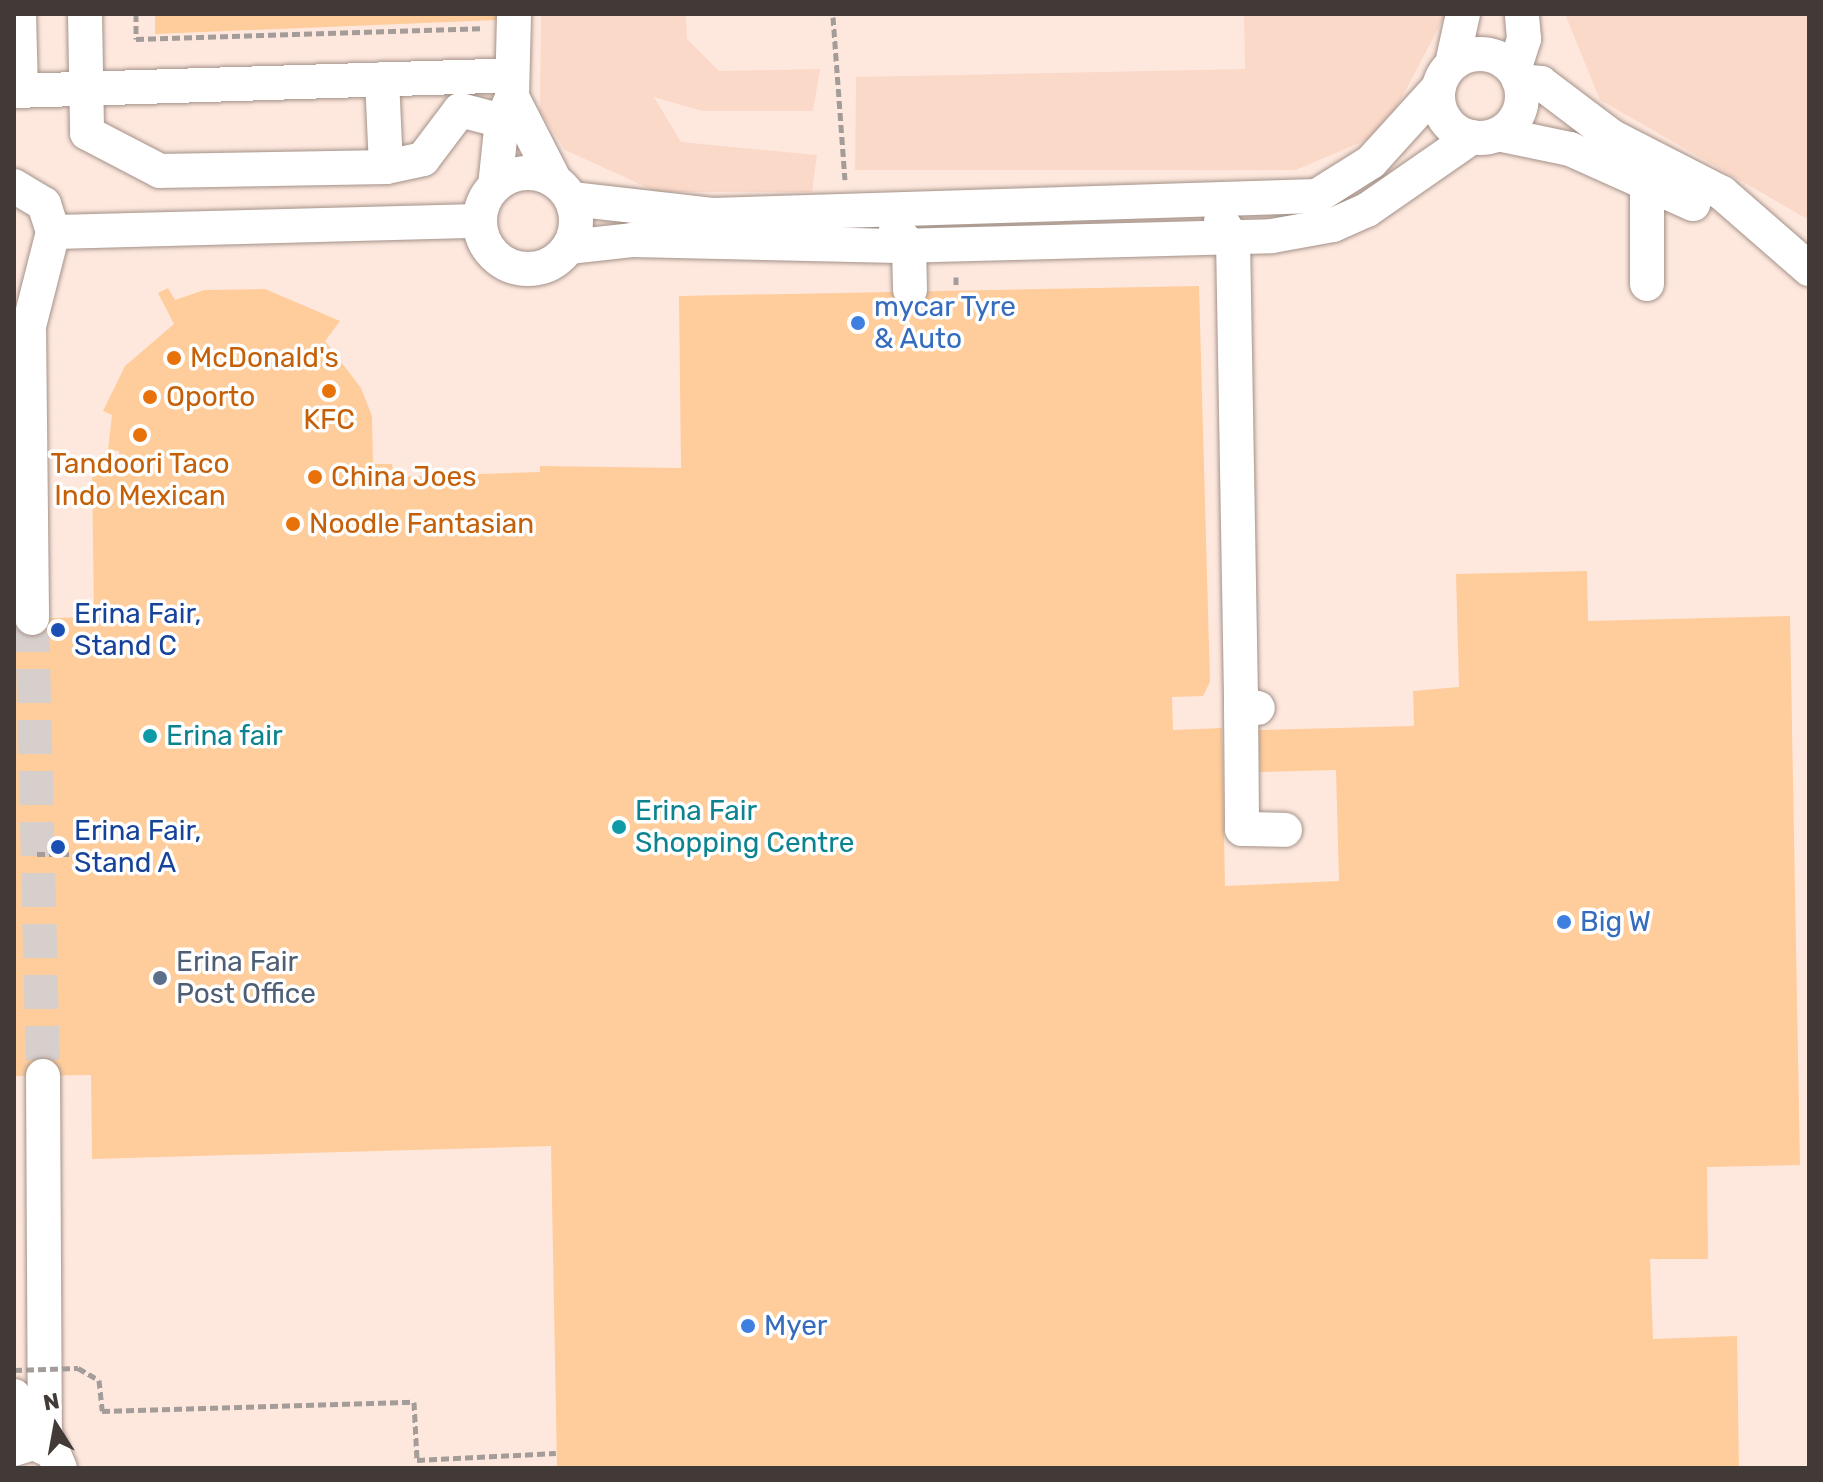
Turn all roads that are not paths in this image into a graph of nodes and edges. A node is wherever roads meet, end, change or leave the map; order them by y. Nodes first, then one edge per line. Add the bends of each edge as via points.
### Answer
1 (19, 14) edge
2 (85, 14) edge
3 (514, 14) edge
4 (1463, 14) edge
5 (1522, 14) edge
6 (1516, 75) junction
7 (1446, 76) junction
8 (382, 79) junction
9 (85, 88) junction
10 (18, 91) edge
11 (501, 92) junction
12 (1485, 136) junction
13 (386, 167) junction
14 (1647, 182) junction
15 (14, 186) edge
16 (495, 186) junction
17 (564, 190) junction
18 (853, 201) junction
19 (1264, 201) junction
20 (1207, 202) junction
21 (1738, 215) junction
22 (480, 221) junction
23 (1233, 239) junction
24 (48, 245) junction
25 (909, 245) junction
26 (569, 247) junction
27 (1809, 269) edge
28 (14, 277) edge
29 (1647, 284) dead end
30 (910, 290) dead end
31 (32, 618) tunnel mouth
32 (1285, 830) dead end
33 (43, 1076) tunnel mouth
34 (14, 1396) edge
35 (14, 1429) edge
36 (14, 1449) edge
37 (62, 1458) edge

1 - 10 lane
2 - 9 lane
3 - 11 lane
4 - 7 lane
5 - 6 lane via 1524,39
6 - 7 lane via 1491,55
6 - 12 lane via 1521,105
6 - 21 lane via 1541,83 1611,136 1722,193
7 - 12 lane via 1442,114
7 - 19 lane via 1347,184 1317,196
8 - 9 lane
8 - 11 lane
8 - 13 lane
9 - 10 lane
9 - 13 lane via 87,133 160,171
11 - 13 lane via 460,110 423,159
11 - 16 lane
11 - 17 lane
12 - 14 lane via 1570,149
12 - 23 lane via 1333,225
14 - 21 lane via 1709,212
14 - 29 lane
15 - 24 lane via 44,204
16 - 17 lane via 524,173
16 - 22 lane
17 - 18 lane via 657,213
17 - 26 lane via 577,224
18 - 20 lane
18 - 25 lane via 900,232
19 - 20 lane
19 - 23 lane
20 - 23 lane
21 - 27 lane
22 - 24 lane
22 - 26 lane via 490,249 515,267 545,266
23 - 25 lane
23 - 32 lane via 1250,706 1242,829
24 - 28 lane
24 - 31 lane via 29,326
25 - 26 lane via 632,240
25 - 30 lane
33 - 37 lane via 45,1433
34 - 35 lane
36 - 37 lane via 34,1443

